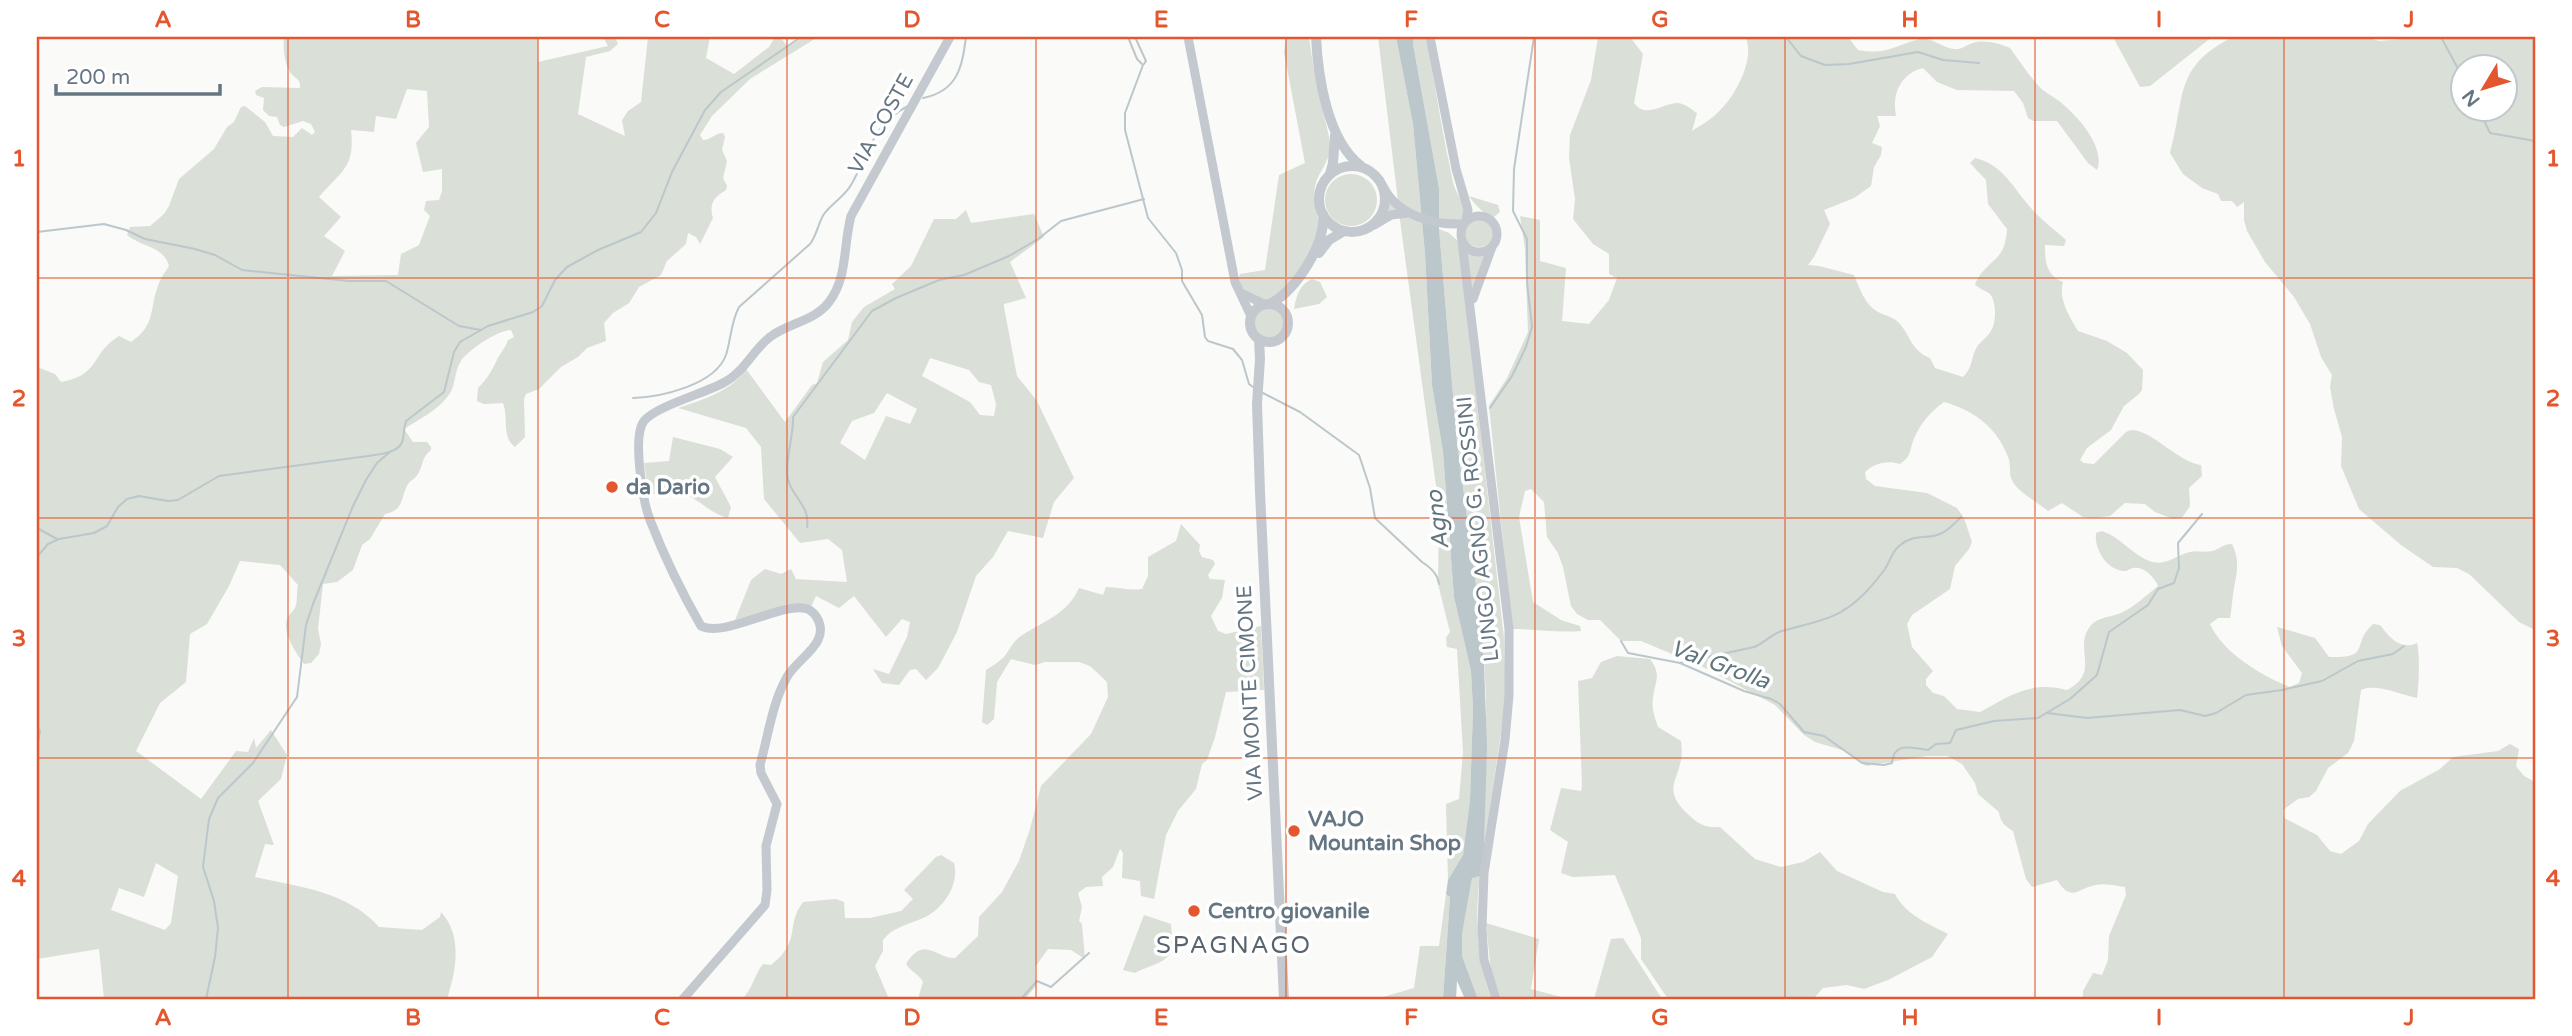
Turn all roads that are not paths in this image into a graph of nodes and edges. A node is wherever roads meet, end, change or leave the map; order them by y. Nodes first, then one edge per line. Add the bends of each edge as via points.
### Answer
1 (950, 37) edge
2 (1188, 37) edge
3 (1315, 37) edge
4 (1430, 37) edge
5 (1335, 135) junction
6 (1363, 167) junction
7 (1329, 174) junction
8 (1384, 188) junction
9 (1461, 189) junction
10 (1410, 213) junction
11 (1322, 214) junction
12 (1480, 215) junction
13 (1464, 222) junction
14 (1374, 225) junction
15 (1452, 227) junction
16 (1344, 231) junction
17 (1461, 240) junction
18 (1493, 246) junction
19 (1236, 287) junction
20 (1268, 304) junction
21 (1471, 304) junction
22 (1286, 313) junction
23 (1251, 316) junction
24 (1259, 339) junction
25 (1276, 341) junction
26 (1258, 384) junction
27 (683, 999) edge
28 (1284, 999) edge
29 (1496, 999) edge

1 - 27 street, VIA COSTE via 851,216 843,275 828,305 768,338 729,380 654,412 643,422 638,438 649,519 701,626 720,628 807,608 821,627 818,640 786,680 760,765 777,804 766,846 765,905
2 - 19 street
3 - 5 main road
4 - 9 street, LUNGO AGNO G. ROSSINI
5 - 6 main road
5 - 7 main road
6 - 7 main road via 1345,166
6 - 8 main road
7 - 11 main road via 1319,193
8 - 10 street via 1390,199
8 - 14 main road via 1384,208
9 - 12 street, LUNGO AGNO G. ROSSINI
9 - 13 street, LUNGO AGNO G. ROSSINI via 1468,210
10 - 14 street via 1391,215
10 - 15 street
11 - 16 main road
11 - 20 main road via 1318,247 1289,290
12 - 13 street
12 - 18 street, LUNGO AGNO G. ROSSINI via 1496,228
13 - 15 street
13 - 17 street, LUNGO AGNO G. ROSSINI
14 - 16 main road
15 - 17 street
16 - 22 main road via 1323,248 1293,292
17 - 18 street via 1476,252
17 - 21 street, LUNGO AGNO G. ROSSINI
18 - 21 street, LUNGO AGNO G. ROSSINI
19 - 20 street via 1250,299
19 - 23 street
20 - 22 main road
20 - 23 main road
21 - 29 street, LUNGO AGNO G. ROSSINI via 1509,643 1505,740 1483,899 1484,960
22 - 25 main road via 1288,330
23 - 24 main road via 1250,328
24 - 25 main road
24 - 26 main road, VIA MONTE CIMONE
25 - 26 main road, VIA MONTE CIMONE
26 - 28 main road, VIA MONTE CIMONE

